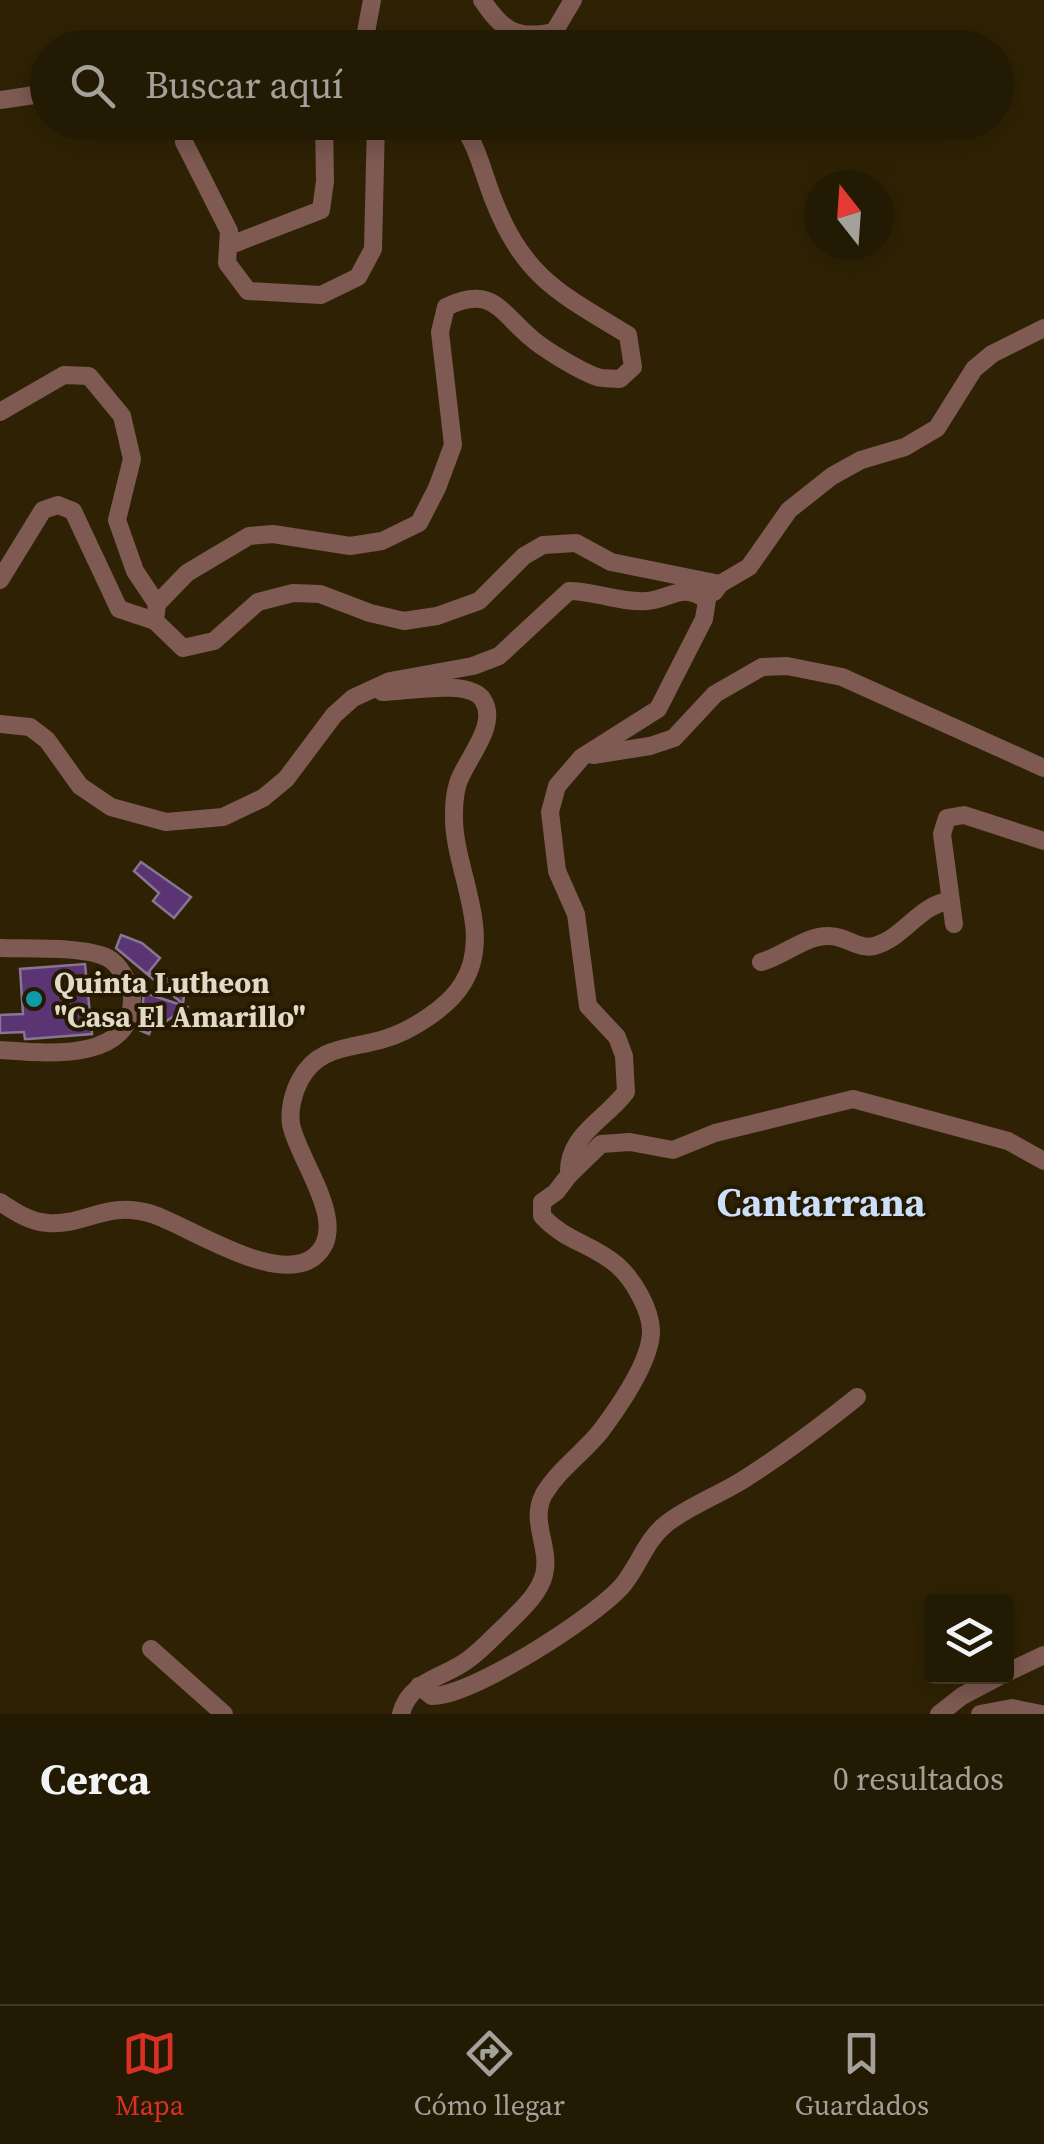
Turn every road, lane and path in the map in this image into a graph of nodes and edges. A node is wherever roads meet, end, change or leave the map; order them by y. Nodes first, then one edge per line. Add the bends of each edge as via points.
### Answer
1 (372, 0) edge
2 (482, 0) edge
3 (573, 0) edge
4 (366, 30) edge
5 (509, 30) edge
6 (555, 30) edge
7 (30, 96) edge
8 (0, 100) edge
9 (184, 140) edge
10 (324, 140) edge
11 (375, 140) edge
12 (467, 140) edge
13 (228, 246) junction
14 (1044, 328) edge
15 (0, 412) edge
16 (0, 580) edge
17 (720, 584) junction
18 (707, 600) junction
19 (156, 612) junction
20 (374, 687) junction
21 (0, 724) edge
22 (582, 757) junction
23 (1044, 768) edge
24 (1044, 842) edge
25 (949, 901) junction
26 (954, 924) dead end
27 (0, 948) edge
28 (761, 962) dead end
29 (0, 1050) edge
30 (1044, 1161) edge
31 (569, 1175) junction
32 (0, 1202) edge
33 (857, 1397) dead end
34 (150, 1648) dead end
35 (1044, 1655) edge
36 (1014, 1669) edge
37 (985, 1684) edge
38 (419, 1686) junction
39 (224, 1714) edge
40 (401, 1714) edge
41 (940, 1714) edge
42 (980, 1714) edge
43 (1041, 1714) edge

1 - 4 street
2 - 5 street
3 - 6 street
7 - 8 street
9 - 13 street via 229,231
10 - 13 street via 322,210
11 - 13 street via 372,249 358,277 321,295 248,292 227,263
12 - 19 street via 520,256 550,287 628,334 634,367 620,379 598,378 531,339 505,310 484,299 466,297 446,306 440,332 452,445 419,523 382,541 350,546 249,536 188,573
14 - 17 street via 974,369 937,428 832,476 789,510 749,567
15 - 19 street via 64,375 89,376 122,416 132,459 117,520
16 - 19 street via 43,510 58,505 72,511 119,610
17 - 18 street
17 - 19 street via 611,562 576,542 543,545 479,600 437,616 404,620 293,592 258,602 214,641 182,648
18 - 20 street via 695,591 649,601 568,591 499,656
18 - 22 street via 704,619 658,709
20 - 21 street via 334,715 286,779 224,817 166,822 111,806 80,786 30,727
20 - 32 street via 464,688 485,702 488,718 458,784 454,816 474,948 463,984 449,1001 391,1038 325,1054 298,1082 290,1120 326,1215 318,1254 290,1265 227,1251 147,1213 112,1210 48,1224
22 - 23 street via 674,738 714,694 762,667 787,666 842,676
22 - 31 street via 558,786 550,812 557,872 576,914 588,1006 617,1037 626,1092 585,1130 568,1158
24 - 25 street via 964,814 950,816 942,834
25 - 26 street
25 - 28 street via 877,946 824,936
27 - 29 street via 108,958 132,995 114,1039 85,1051
30 - 31 street via 1008,1141 853,1099 673,1150 602,1144
31 - 38 street via 542,1202 542,1216 558,1233 619,1267 641,1297 652,1330 646,1355 623,1400 544,1495 537,1512 545,1572 540,1587 467,1661
33 - 38 street via 759,1469 665,1525 620,1589 588,1616 464,1688 432,1696
34 - 39 street
35 - 36 street
37 - 41 street
38 - 40 street
42 - 43 street via 1012,1708

